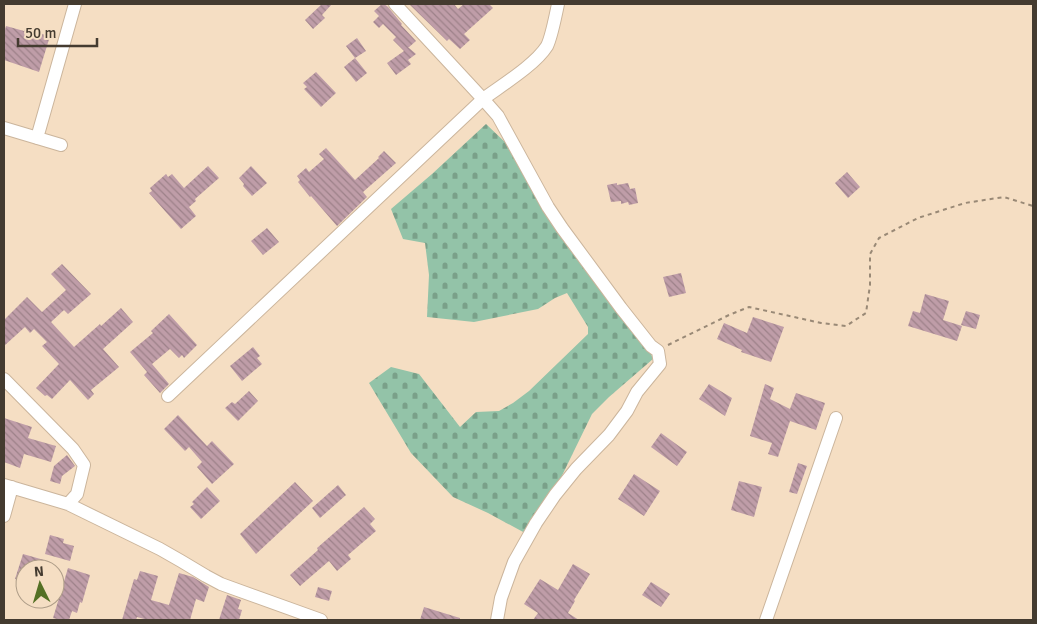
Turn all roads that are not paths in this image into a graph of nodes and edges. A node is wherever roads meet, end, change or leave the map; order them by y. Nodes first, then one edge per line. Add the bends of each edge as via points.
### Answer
1 (75, 4) edge
2 (395, 4) edge
3 (558, 4) edge
4 (483, 99) junction
5 (4, 128) edge
6 (37, 138) junction
7 (61, 145) dead end
8 (4, 380) edge
9 (168, 396) dead end
10 (836, 418) dead end
11 (8, 486) edge
12 (68, 504) junction
13 (4, 516) edge
14 (321, 620) edge
15 (497, 620) edge
16 (766, 620) edge

1 - 6 street
2 - 4 street
3 - 4 street via 548,45 520,73
4 - 9 street
4 - 15 street via 498,116 562,228 621,308 658,351 660,364 609,435 576,469 536,523 514,562
5 - 6 street
6 - 7 street
8 - 12 street via 73,449 84,465 77,494
10 - 16 street
11 - 12 street
11 - 13 street
12 - 14 street via 160,549 221,584

